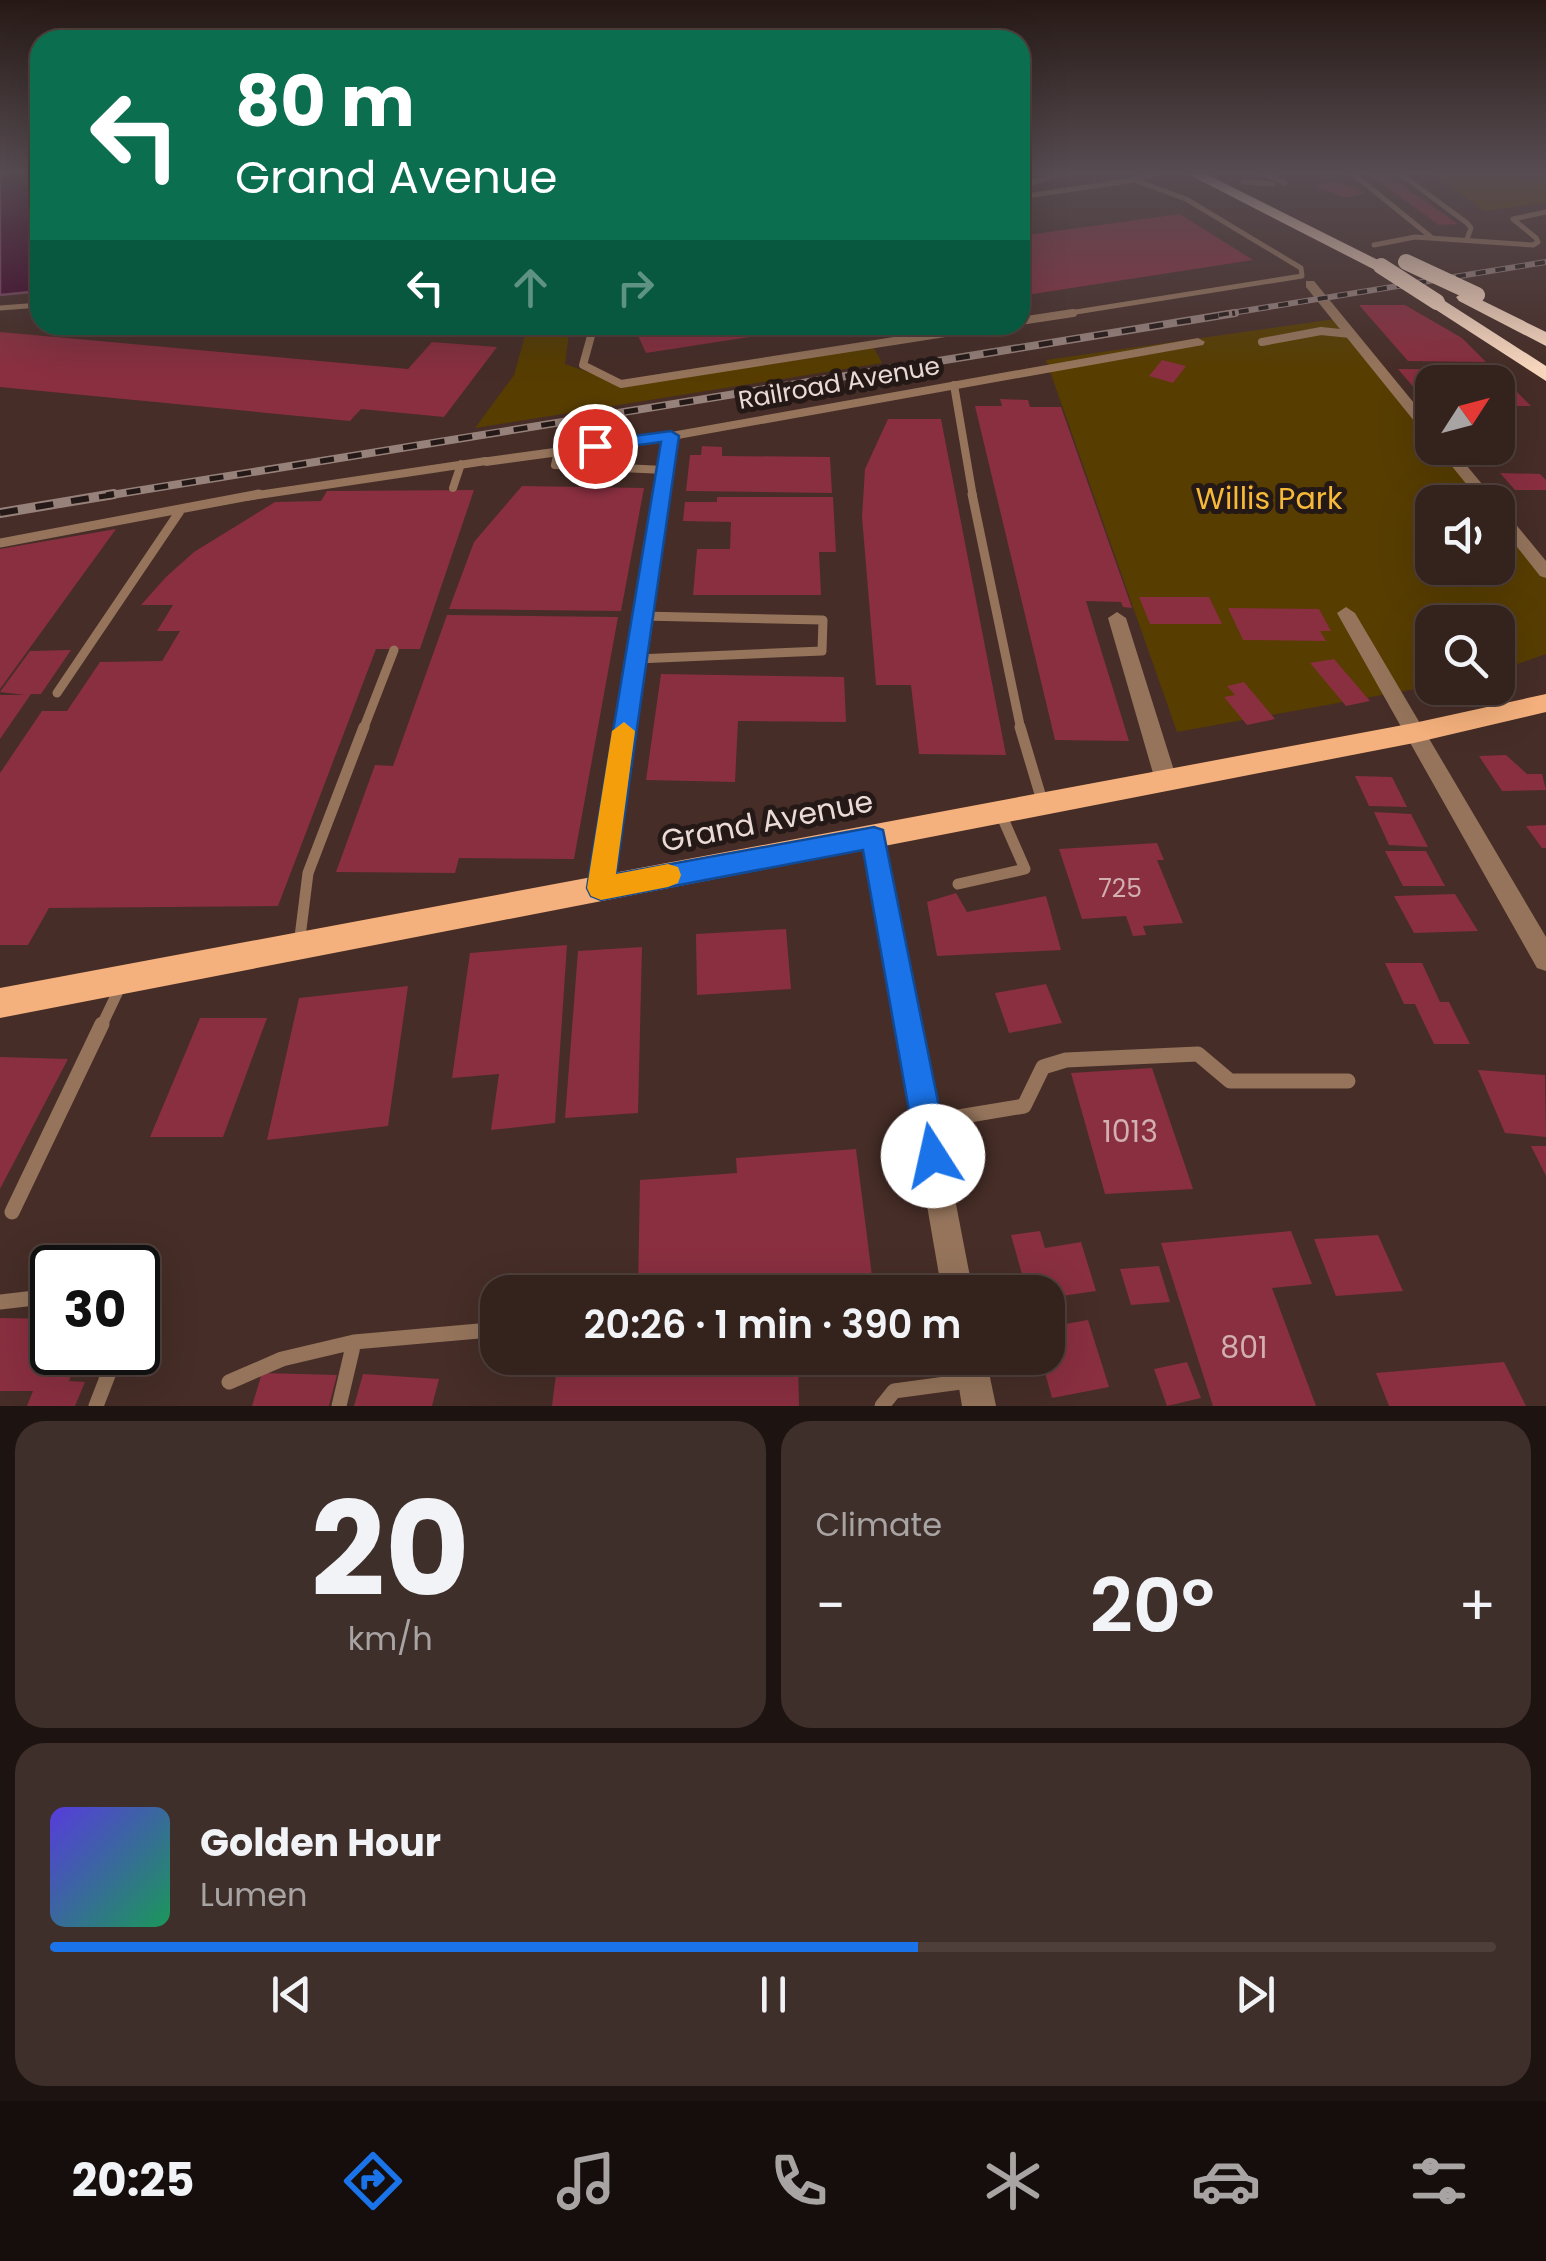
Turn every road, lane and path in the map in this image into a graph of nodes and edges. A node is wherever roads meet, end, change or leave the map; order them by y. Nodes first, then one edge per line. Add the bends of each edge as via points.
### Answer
1 (1250, 238) edge
2 (1324, 238) edge
3 (1359, 238) edge
4 (1432, 238) joint
5 (1536, 238) edge
6 (1468, 239) joint
7 (1374, 245) junction
8 (1310, 284) dead end
9 (1456, 298) junction
10 (30, 306) edge
11 (0, 308) edge
12 (1030, 319) edge
13 (1546, 330) edge
14 (1350, 334) junction
15 (591, 335) edge
16 (932, 335) edge
17 (1546, 340) edge
18 (1198, 342) dead end
19 (1262, 342) dead end
20 (1546, 354) edge
21 (1546, 375) edge
22 (954, 385) junction
23 (1415, 413) edge
24 (671, 436) junction
25 (558, 451) junction
26 (486, 461) joint
27 (462, 464) junction
28 (1458, 465) edge
29 (665, 470) junction
30 (1475, 485) edge
31 (453, 488) dead end
32 (180, 511) junction
33 (1515, 534) edge
34 (0, 543) edge
35 (1546, 572) edge
36 (1346, 613) dead end
37 (641, 616) junction
38 (1117, 618) dead end
39 (394, 650) dead end
40 (634, 659) junction
41 (56, 693) dead end
42 (1546, 703) edge
43 (1414, 732) junction
44 (1166, 780) junction
45 (1043, 804) junction
46 (999, 811) junction
47 (874, 838) junction
48 (958, 884) dead end
49 (601, 888) junction
50 (299, 946) junction
51 (1546, 960) edge
52 (124, 980) junction
53 (0, 1004) edge
54 (1348, 1081) dead end
55 (927, 1122) junction
56 (12, 1212) dead end
57 (955, 1275) edge
58 (30, 1299) edge
59 (0, 1302) edge
60 (478, 1331) dead end
61 (354, 1342) junction
62 (107, 1375) edge
63 (974, 1381) edge
64 (229, 1382) dead end
65 (96, 1406) edge
66 (339, 1406) edge
67 (882, 1406) edge

1 - 12 lane via 1301,268 1302,276
2 - 9 highway, bridge
3 - 7 highway
4 - 6 lane
4 - 7 lane
5 - 6 lane via 1533,244
7 - 9 highway, bridge
8 - 14 street
9 - 13 highway
9 - 17 highway
9 - 20 highway
9 - 21 highway
10 - 11 lane
14 - 19 lane via 1320,331
14 - 23 street
15 - 16 lane via 583,365 621,384
18 - 22 street, Railroad Avenue
22 - 24 street, Railroad Avenue
22 - 45 lane via 988,580
24 - 25 street, Railroad Avenue
24 - 29 street
25 - 26 street, Railroad Avenue
25 - 29 lane via 555,465
26 - 27 lane
27 - 31 lane
27 - 32 lane
28 - 30 street
29 - 37 street
32 - 34 lane
32 - 41 lane
33 - 35 street
36 - 43 street
37 - 40 street
37 - 40 lane via 823,620 822,651
38 - 44 street
39 - 50 lane via 308,873
40 - 49 street
42 - 43 main road, Grand Avenue
43 - 44 main road, Grand Avenue
43 - 51 street
44 - 45 main road, Grand Avenue
45 - 46 main road, Grand Avenue
46 - 47 main road, Grand Avenue
46 - 48 lane via 1025,869
47 - 49 main road, Grand Avenue
47 - 55 street
49 - 50 main road, Grand Avenue
50 - 52 main road, Grand Avenue
52 - 53 main road, Grand Avenue
52 - 56 lane
54 - 55 lane via 1230,1081 1198,1054 1066,1060 1043,1067 1024,1106
55 - 57 street
58 - 59 lane
60 - 61 lane
61 - 64 lane via 282,1358
61 - 66 lane
62 - 65 lane
63 - 67 lane via 894,1391

